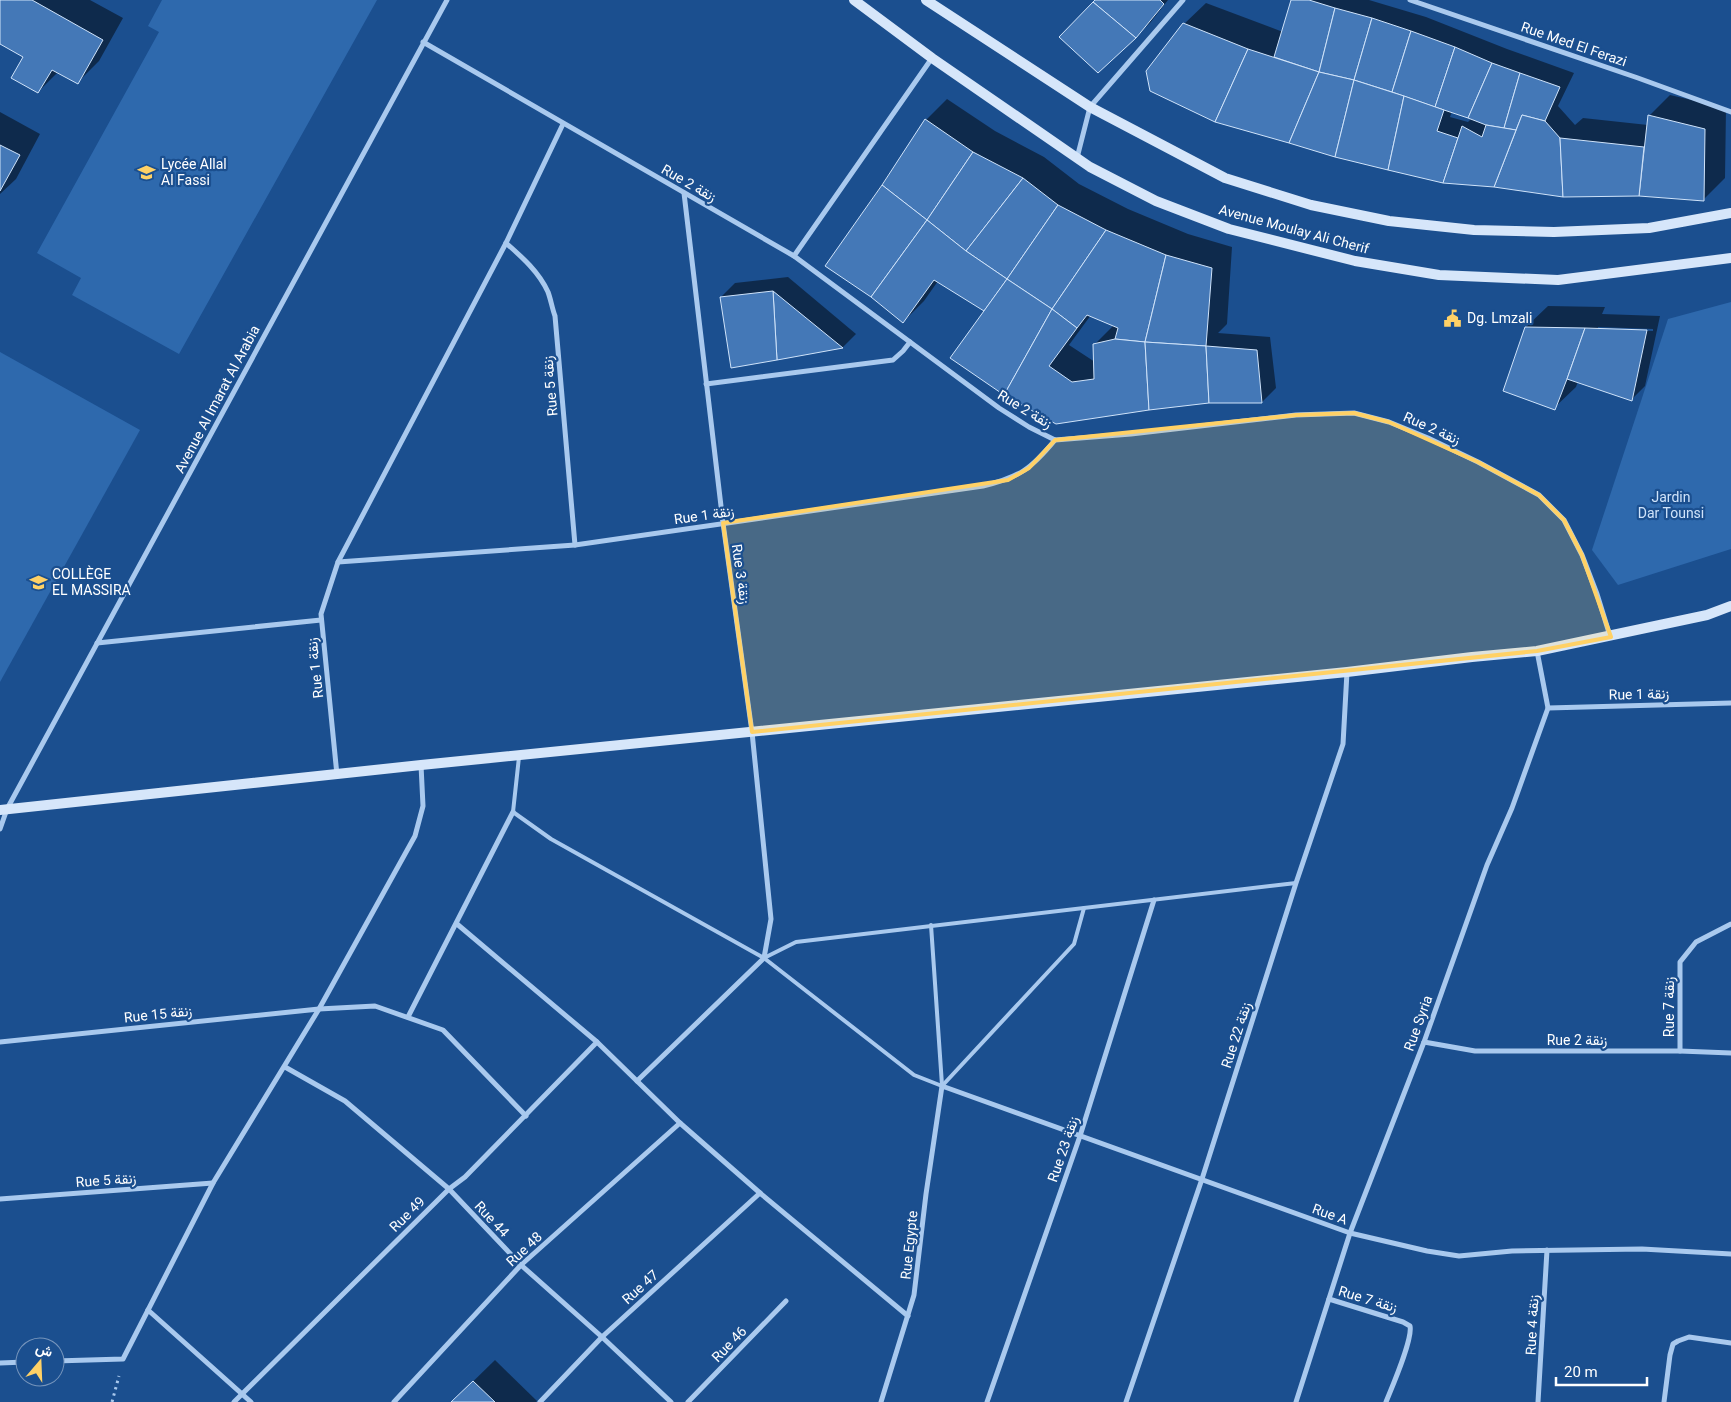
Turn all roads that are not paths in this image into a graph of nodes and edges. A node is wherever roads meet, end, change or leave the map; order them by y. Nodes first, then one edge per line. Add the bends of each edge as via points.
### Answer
1 (447, 0) edge
2 (854, 0) edge
3 (926, 0) edge
4 (1183, 0) edge
5 (1410, 0) edge
6 (423, 42) junction
7 (932, 58) junction
8 (1090, 106) junction
9 (1731, 112) edge
10 (563, 124) junction
11 (1077, 158) junction
12 (684, 193) junction
13 (1731, 214) edge
14 (506, 243) junction
15 (794, 256) junction
16 (1731, 258) edge
17 (910, 342) junction
18 (706, 384) junction
19 (1055, 440) junction
20 (723, 523) junction
21 (575, 545) junction
22 (338, 562) junction
23 (1731, 606) edge
24 (321, 620) junction
25 (1610, 637) junction
26 (97, 643) junction
27 (1537, 652) junction
28 (1347, 672) junction
29 (1731, 703) edge
30 (1548, 708) junction
31 (752, 732) junction
32 (520, 755) junction
33 (421, 765) junction
34 (337, 775) junction
35 (4, 809) edge
36 (513, 812) junction
37 (0, 829) edge
38 (1296, 883) junction
39 (1154, 900) junction
40 (1084, 908) junction
41 (457, 924) junction
42 (1731, 924) edge
43 (931, 925) junction
44 (764, 958) junction
45 (319, 1009) junction
46 (408, 1018) junction
47 (0, 1042) edge
48 (597, 1042) junction
49 (1424, 1042) junction
50 (1680, 1051) junction
51 (1731, 1053) edge
52 (285, 1067) junction
53 (637, 1082) junction
54 (942, 1086) junction
55 (526, 1116) junction
56 (680, 1122) junction
57 (1080, 1136) junction
58 (1202, 1179) junction
59 (213, 1184) junction
60 (449, 1189) junction
61 (760, 1193) junction
62 (0, 1200) edge
63 (1350, 1233) junction
64 (1547, 1250) junction
65 (1731, 1254) edge
66 (521, 1265) junction
67 (1329, 1299) junction
68 (786, 1301) dead end
69 (148, 1310) junction
70 (908, 1316) junction
71 (602, 1337) junction
72 (1731, 1343) edge
73 (65, 1361) edge
74 (0, 1362) edge
75 (15, 1362) edge
76 (242, 1394) junction
77 (234, 1402) edge
78 (252, 1402) edge
79 (394, 1402) edge
80 (540, 1402) edge
81 (671, 1402) edge
82 (688, 1402) edge
83 (881, 1402) edge
84 (987, 1402) edge
85 (1126, 1402) edge
86 (1296, 1402) edge
87 (1386, 1402) edge
88 (1538, 1402) edge
89 (1664, 1402) edge

1 - 6 street, Avenue Al Imarat Al Arabia
2 - 7 main road, Avenue Moulay Ali Cherif
3 - 8 main road, Avenue Moulay Ali Cherif
4 - 8 street
5 - 9 street, Rue Med El Ferazi
6 - 10 street, Rue 2 زنقة
6 - 26 street, Avenue Al Imarat Al Arabia
7 - 11 main road, Avenue Moulay Ali Cherif
7 - 15 street
8 - 11 street
8 - 13 main road, Avenue Moulay Ali Cherif via 1225,178 1311,204 1389,221 1474,230 1554,232 1650,228
10 - 12 street, Rue 2 زنقة
10 - 14 street, Rue 1 زنقة
11 - 16 main road, Avenue Moulay Ali Cherif via 1156,201 1229,229 1355,261 1439,275 1558,280
12 - 15 street, Rue 2 زنقة
12 - 18 street, Rue 3 زنقة
14 - 21 street, Rue 5 زنقة via 541,280 555,316
14 - 22 street, Rue 1 زنقة
15 - 17 street, Rue 2 زنقة
17 - 18 street via 893,360
17 - 19 street, Rue 2 زنقة via 1028,427
18 - 20 street, Rue 3 زنقة
19 - 20 street, Rue 1 زنقة via 1029,468 1008,480
19 - 25 street, Rue 2 زنقة via 1296,415 1354,413 1389,422 1478,462 1539,495 1564,520 1582,555
20 - 21 street, Rue 1 زنقة
20 - 31 street, Rue 3 زنقة
21 - 22 street, Rue 1 زنقة
22 - 24 street, Rue 1 زنقة via 320,614
23 - 25 main road via 1707,615
24 - 26 street
24 - 34 street, Rue 1 زنقة
25 - 27 main road
26 - 35 street, Avenue Al Imarat Al Arabia
27 - 28 main road
27 - 30 street
28 - 31 main road
28 - 38 street, Rue 22 زنقة via 1344,744
29 - 30 street, Rue 1 زنقة
30 - 49 street, Rue Syria via 1512,808 1487,865
31 - 32 main road
31 - 44 street, Rue 3 زنقة via 771,919
32 - 33 main road
32 - 36 lane
33 - 34 main road
33 - 45 street via 423,806 415,836
34 - 35 main road
35 - 37 street, Avenue Al Imarat Al Arabia
36 - 41 street
36 - 44 lane via 551,839
38 - 39 lane
38 - 58 street, Rue 22 زنقة
39 - 40 lane
39 - 57 street, Rue 23 زنقة
40 - 43 lane
40 - 54 lane via 1074,944
41 - 46 street
41 - 48 street
42 - 50 street, Rue 7 زنقة via 1696,942 1680,962
43 - 44 lane via 796,942
43 - 54 lane
44 - 53 street
44 - 54 lane via 914,1074
45 - 46 street, Rue 15 زنقة via 375,1006
45 - 47 street, Rue 15 زنقة
45 - 52 street
46 - 55 street, Rue 15 زنقة via 443,1030
48 - 53 street
48 - 55 street, Rue 49
49 - 50 street, Rue 2 زنقة via 1475,1051
49 - 63 street, Rue Syria
50 - 51 street, Rue 2 زنقة
52 - 59 street
52 - 60 street, Rue 44 via 345,1101
53 - 56 street
54 - 57 street, Rue A
54 - 70 street, Rue Egypte via 914,1295
55 - 60 street, Rue 49
56 - 61 street
56 - 66 street, Rue 48
57 - 58 street, Rue A
57 - 84 street, Rue 23 زنقة
58 - 63 street, Rue A
58 - 85 street, Rue 22 زنقة
59 - 62 street, Rue 5 زنقة
59 - 69 street
60 - 66 street, Rue 44
60 - 76 street, Rue 49
61 - 70 street
61 - 71 street, Rue 47
63 - 64 street, Rue A via 1449,1255
63 - 67 street, Rue Syria
64 - 65 street, Rue A via 1642,1249
64 - 88 street, Rue 4 زنقة
66 - 71 street, Rue 44
66 - 79 street, Rue 48
67 - 86 street, Rue Syria
67 - 87 street, Rue 7 زنقة via 1410,1326 1408,1344
68 - 82 street, Rue 46
69 - 73 street via 124,1359
69 - 76 street
70 - 83 street, Rue Egypte
71 - 80 street, Rue 47
71 - 81 street, Rue 44
72 - 89 street via 1689,1336 1678,1341 1671,1348
74 - 75 street
76 - 77 street, Rue 49
76 - 78 street

